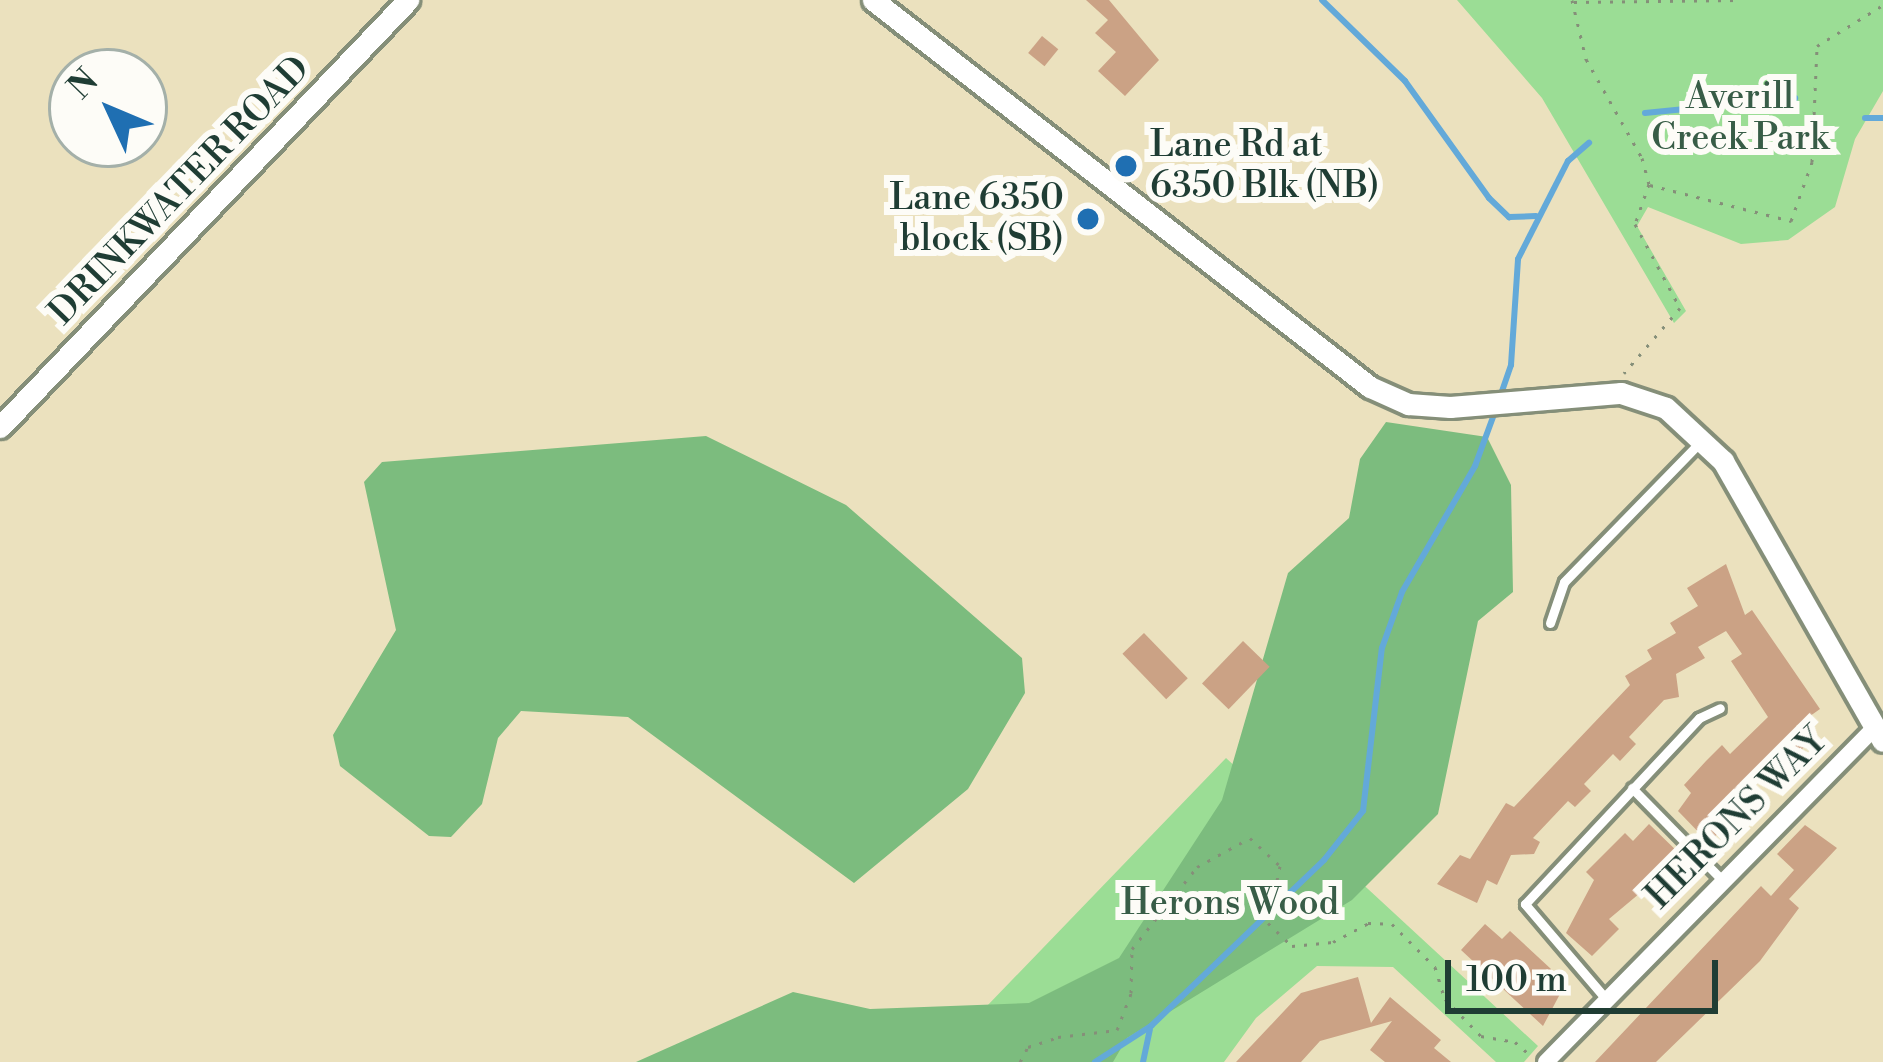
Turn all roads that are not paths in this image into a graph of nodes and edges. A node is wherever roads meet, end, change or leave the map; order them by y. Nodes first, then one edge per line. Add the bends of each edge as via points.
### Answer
1 (408, 0) edge
2 (873, 0) edge
3 (0, 427) edge
4 (1701, 440) junction
5 (1550, 623) dead end
6 (1720, 708) dead end
7 (1879, 734) edge
8 (1632, 788) junction
9 (1722, 880) junction
10 (1606, 1000) junction
11 (1542, 1062) edge

1 - 3 street, DRINKWATER ROAD
2 - 4 street via 1370,387 1408,404 1621,393 1666,408
4 - 5 lane via 1564,582
4 - 7 street via 1723,460
6 - 8 lane via 1699,718
7 - 9 street, HERONS WAY
8 - 9 lane
8 - 10 lane via 1525,904
9 - 10 street, HERONS WAY
10 - 11 street, HERONS WAY

